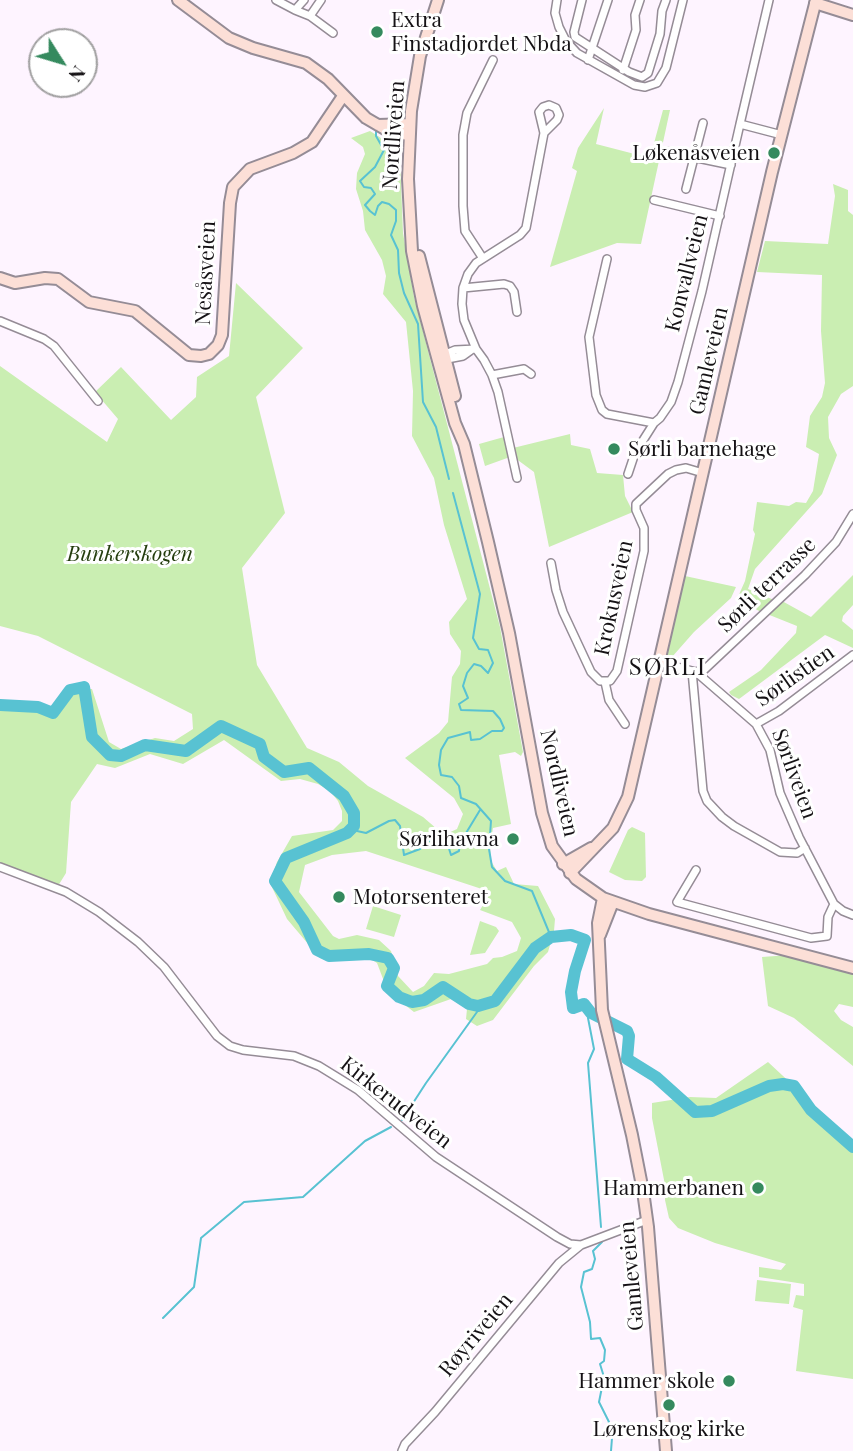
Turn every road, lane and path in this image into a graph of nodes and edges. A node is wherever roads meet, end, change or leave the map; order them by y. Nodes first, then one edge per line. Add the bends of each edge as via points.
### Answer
1 (178, 0) edge
2 (276, 0) edge
3 (304, 0) edge
4 (321, 0) edge
5 (438, 0) edge
6 (557, 0) edge
7 (582, 0) edge
8 (608, 0) edge
9 (639, 0) edge
10 (666, 0) edge
11 (683, 0) edge
12 (769, 0) edge
13 (815, 2) edge
14 (295, 10) junction
15 (853, 15) edge
16 (310, 16) junction
17 (333, 33) dead end
18 (660, 34) junction
19 (674, 37) junction
20 (593, 48) junction
21 (494, 60) dead end
22 (588, 60) junction
23 (623, 68) junction
24 (621, 78) junction
25 (343, 96) junction
26 (703, 123) dead end
27 (740, 124) junction
28 (409, 129) junction
29 (544, 133) dead end
30 (782, 135) junction
31 (664, 151) dead end
32 (694, 157) junction
33 (732, 165) junction
34 (686, 189) dead end
35 (654, 200) dead end
36 (719, 216) junction
37 (482, 257) junction
38 (607, 259) dead end
39 (0, 278) edge
40 (463, 288) junction
41 (517, 312) dead end
42 (0, 321) edge
43 (473, 350) junction
44 (443, 358) junction
45 (531, 374) dead end
46 (492, 375) junction
47 (98, 401) dead end
48 (654, 423) junction
49 (703, 473) junction
50 (628, 474) dead end
51 (517, 478) dead end
52 (853, 514) edge
53 (551, 563) dead end
54 (851, 661) edge
55 (658, 662) junction
56 (694, 672) junction
57 (605, 682) junction
58 (625, 724) dead end
59 (756, 724) junction
60 (805, 848) junction
61 (0, 867) edge
62 (566, 869) junction
63 (696, 870) dead end
64 (608, 900) junction
65 (834, 904) junction
66 (853, 915) edge
67 (853, 968) edge
68 (647, 1220) junction
69 (581, 1245) junction
70 (402, 1451) edge
71 (666, 1451) edge

1 - 25 street via 243,45 306,63
2 - 14 street
3 - 14 street
4 - 16 street
5 - 28 street, Nordliveien via 421,56
6 - 22 street via 556,19 564,38
7 - 20 street via 574,35
8 - 20 street
9 - 23 street via 636,30
10 - 18 street
11 - 19 street
12 - 27 street, Konvallveien
13 - 15 street
13 - 30 street, Gamleveien
14 - 16 street
16 - 17 street
18 - 19 street
18 - 23 street via 648,73 642,77
19 - 24 street via 657,83 645,87
20 - 22 street
20 - 23 street
21 - 37 street via 467,113 463,135 465,231
22 - 24 street
23 - 24 street
25 - 28 street via 378,125
25 - 39 street, Nesåsveien via 312,142 250,169 233,187 223,330 220,342 208,354 189,355 135,311 89,302 58,279 19,284
26 - 32 street
27 - 30 street
27 - 33 street, Konvallveien
28 - 44 street, Nordliveien via 412,251 417,283
29 - 37 street via 526,228
30 - 49 street, Gamleveien
31 - 32 street
32 - 33 street
32 - 34 street
33 - 36 street, Konvallveien
35 - 36 street
36 - 48 street, Konvallveien via 678,382 671,402
37 - 40 street
38 - 48 street via 589,337 599,403 607,414
40 - 41 street via 510,286
40 - 43 street via 464,320
42 - 47 street via 54,346
43 - 44 street
43 - 46 street
44 - 62 street, Nordliveien via 509,633 541,813
45 - 46 street via 524,369
46 - 51 street
48 - 50 street, Konvallveien
49 - 55 street, Gamleveien
49 - 57 street, Krokusveien via 676,470 636,504 645,534 644,551 617,671
52 - 56 street, Sørli terrasse via 836,542 805,575 705,669
53 - 57 street, Krokusveien via 563,612 591,672
54 - 59 street, Sørlistien
55 - 56 street, Sørliveien
55 - 62 street, Gamleveien via 628,797 617,823
56 - 59 street, Sørliveien
56 - 60 street via 707,800 728,822 780,852 797,853
57 - 58 street via 609,700
59 - 60 street, Sørliveien via 770,750 788,815
60 - 65 street, Sørliveien
61 - 69 street, Kirkerudveien via 66,892 138,942 230,1046 294,1056 319,1066 358,1090 436,1157 557,1237
62 - 64 street, Nordliveien via 587,889
63 - 65 street via 677,902 811,938 827,936
64 - 67 street, Nordliveien
64 - 68 street, Gamleveien via 600,935 601,999
65 - 66 street
68 - 69 street
68 - 71 street, Gamleveien
69 - 70 street, Røyriveien via 559,1263

